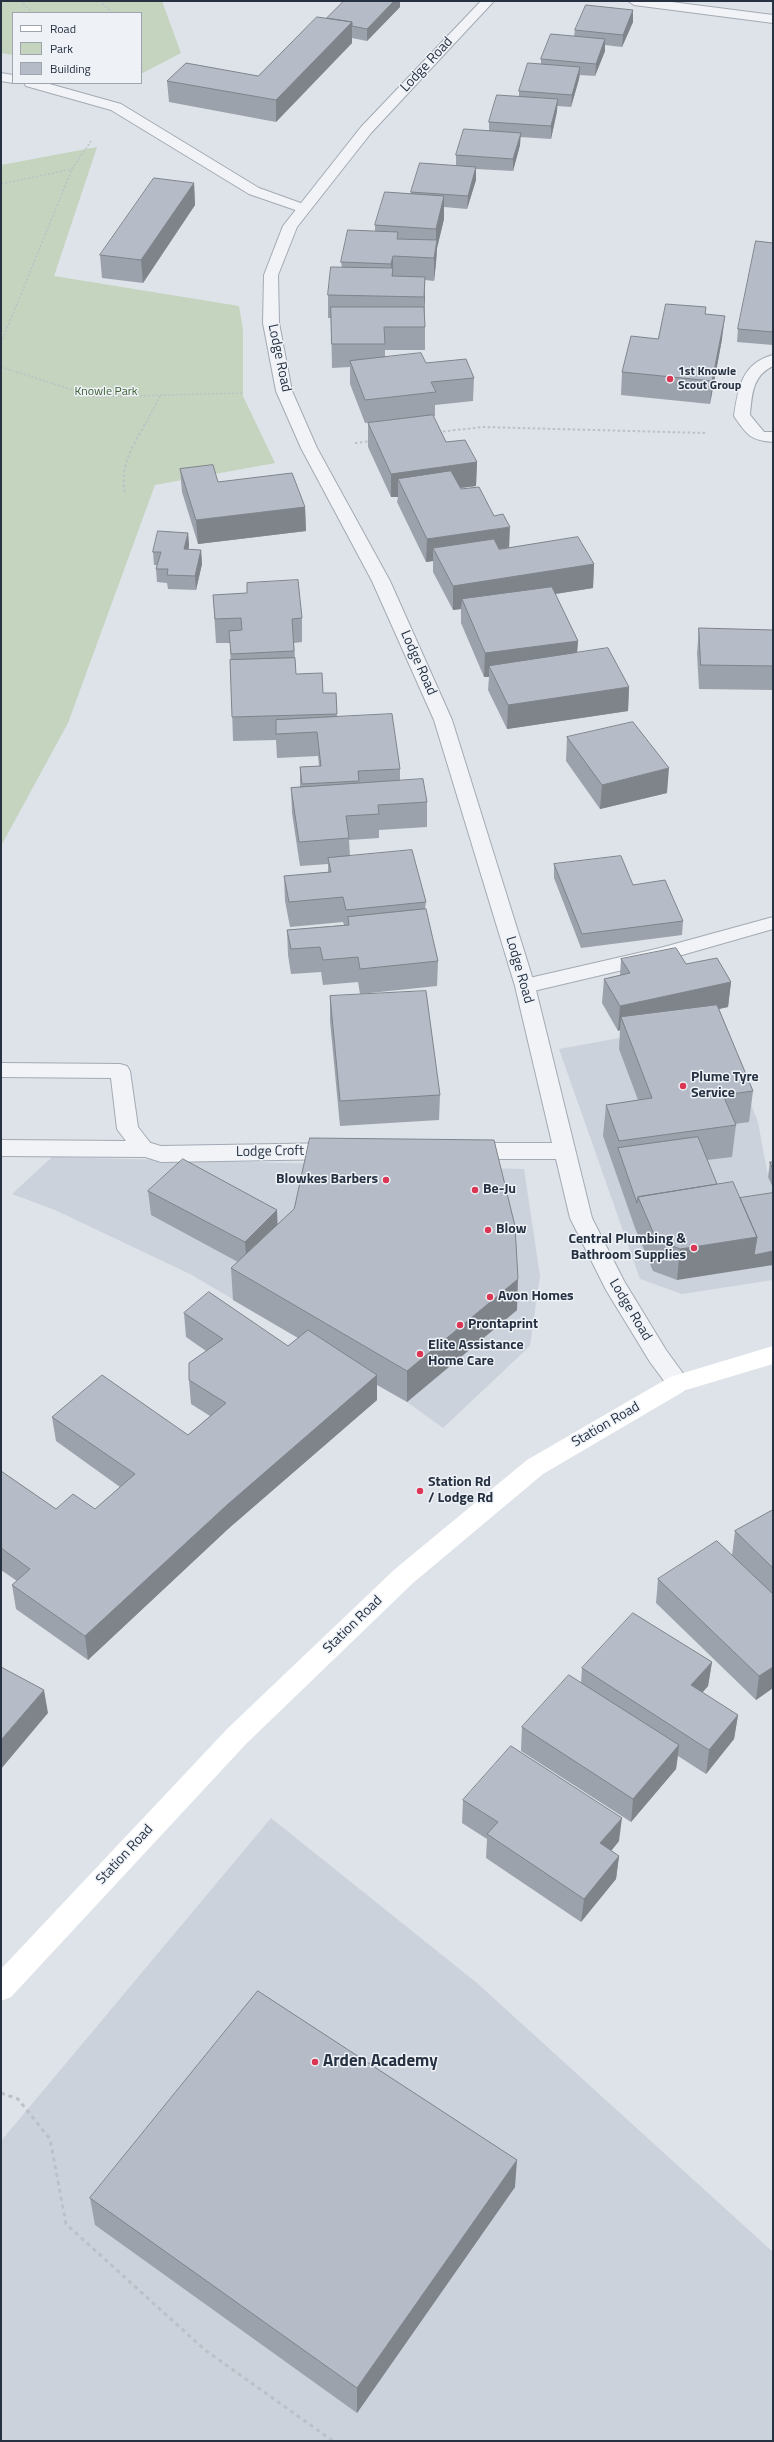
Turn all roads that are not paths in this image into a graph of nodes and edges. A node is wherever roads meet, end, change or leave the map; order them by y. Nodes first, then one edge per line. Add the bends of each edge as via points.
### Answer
1 (488, 1) edge
2 (634, 1) edge
3 (773, 19) edge
4 (1, 77) edge
5 (12, 79) edge
6 (35, 84) edge
7 (304, 209) junction
8 (773, 360) edge
9 (766, 437) edge
10 (773, 923) edge
11 (525, 986) junction
12 (1, 1070) edge
13 (1, 1148) edge
14 (144, 1148) junction
15 (361, 1151) edge
16 (447, 1151) edge
17 (564, 1151) junction
18 (773, 1355) edge
19 (678, 1383) junction
20 (1, 1988) edge

1 - 7 street, Lodge Road via 366,130
2 - 3 street
4 - 5 street
6 - 7 street via 116,107 254,191
7 - 11 street, Lodge Road via 290,226 271,275 271,324 284,391 310,448 381,581 443,720
8 - 9 street via 763,364 746,380 742,416
10 - 11 street via 661,954
11 - 17 street, Lodge Road
12 - 14 street via 120,1071 128,1129
13 - 14 street
14 - 15 street, Lodge Croft via 161,1154
16 - 17 street
17 - 19 street, Lodge Road via 581,1218 614,1284 658,1356
18 - 19 main road, Station Road
19 - 20 main road, Station Road via 535,1467 404,1576 237,1736

